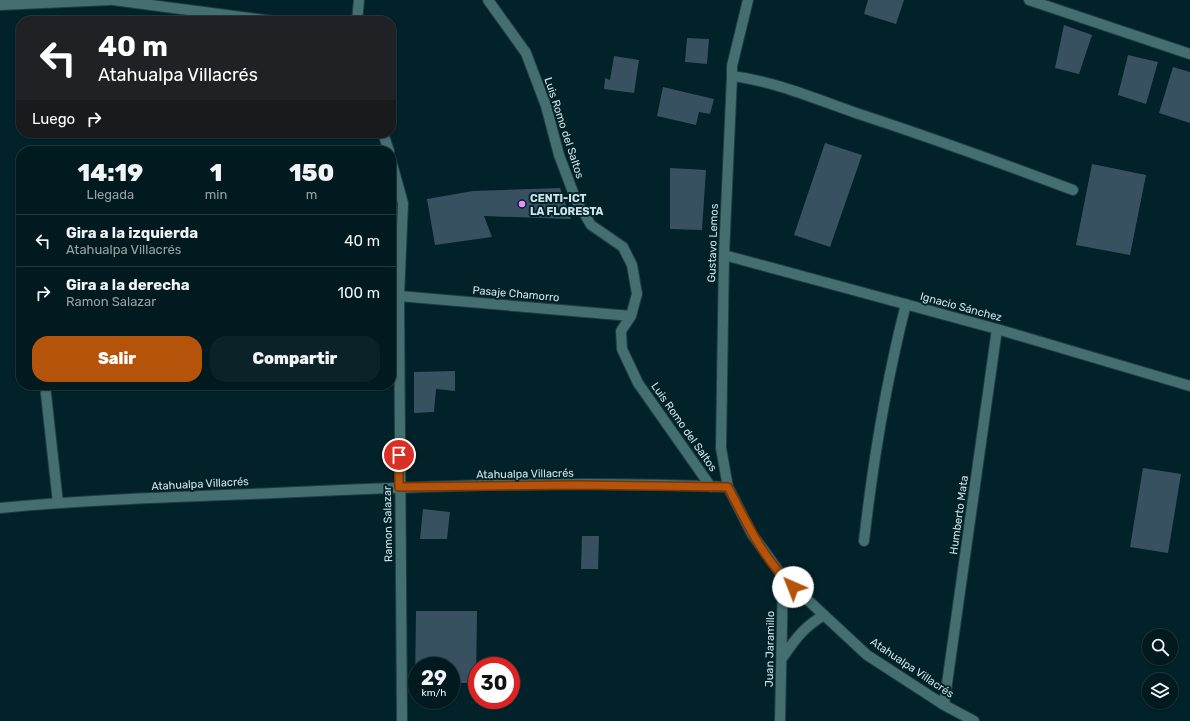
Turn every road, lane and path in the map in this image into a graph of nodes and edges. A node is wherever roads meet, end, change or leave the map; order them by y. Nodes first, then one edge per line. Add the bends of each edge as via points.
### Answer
1 (110, 0) edge
2 (113, 0) edge
3 (359, 0) edge
4 (488, 0) edge
5 (748, 0) edge
6 (1028, 0) edge
7 (0, 5) edge
8 (234, 16) edge
9 (356, 16) edge
10 (1190, 54) edge
11 (732, 76) junction
12 (396, 177) edge
13 (1073, 190) dead end
14 (724, 255) junction
15 (399, 296) junction
16 (906, 304) junction
17 (631, 316) junction
18 (997, 329) junction
19 (1190, 386) edge
20 (46, 390) edge
21 (711, 486) junction
22 (399, 487) junction
23 (728, 487) junction
24 (58, 503) junction
25 (0, 508) edge
26 (864, 541) dead end
27 (783, 577) junction
28 (824, 615) junction
29 (783, 657) junction
30 (944, 705) junction
31 (402, 721) edge
32 (780, 721) edge
33 (974, 721) edge

1 - 7 street
2 - 8 street
3 - 9 street
4 - 17 street, Luis Romo del Saltos via 526,53 576,200 591,225 623,247 632,265 637,294
5 - 11 street, Gustavo Lemos via 732,66
6 - 10 street
11 - 13 street via 754,78 975,153
11 - 14 street, Gustavo Lemos
12 - 15 street, Ramon Salazar via 404,203
14 - 16 street, Ignacio Sánchez
14 - 23 street, Gustavo Lemos via 721,448
15 - 17 street, Pasaje Chamorro
15 - 22 street, Ramon Salazar
16 - 18 street, Ignacio Sánchez
16 - 26 street via 892,359 871,478
17 - 21 street, Luis Romo del Saltos via 621,331 622,349 638,383
18 - 19 street, Ignacio Sánchez
18 - 30 street, Humberto Mata
20 - 24 street
21 - 22 street, Atahualpa Villacrés
21 - 23 street, Atahualpa Villacrés
22 - 24 street, Atahualpa Villacrés
22 - 31 street, Ramon Salazar
23 - 27 street, Atahualpa Villacrés via 752,534
24 - 25 street, Atahualpa Villacrés
27 - 28 street, Atahualpa Villacrés
27 - 29 street, Juan Jaramillo
28 - 29 street via 798,635
28 - 30 street, Atahualpa Villacrés via 867,655
29 - 32 street, Juan Jaramillo
30 - 33 street, Atahualpa Villacrés

